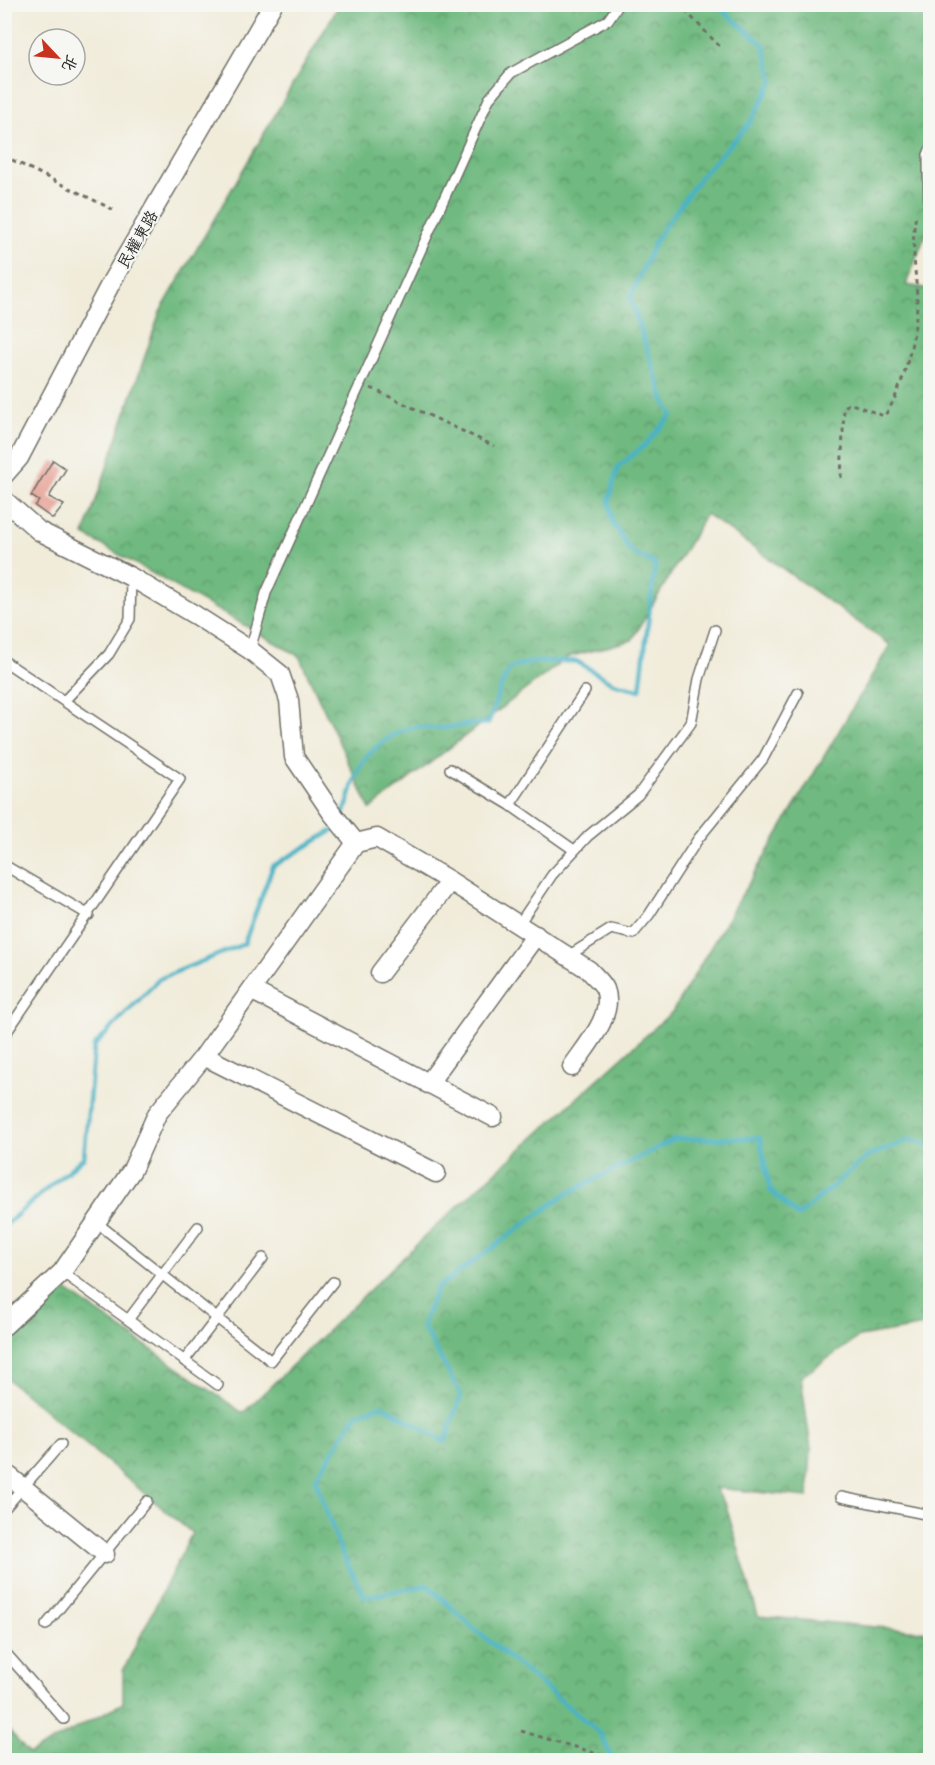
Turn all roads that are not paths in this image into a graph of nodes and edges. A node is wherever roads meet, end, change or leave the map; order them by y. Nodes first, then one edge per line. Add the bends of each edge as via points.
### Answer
1 (273, 4) edge
2 (619, 4) edge
3 (930, 150) edge
4 (929, 222) dead end
5 (11, 456) edge
6 (4, 475) edge
7 (4, 500) edge
8 (131, 577) junction
9 (715, 630) dead end
10 (250, 650) junction
11 (4, 661) edge
12 (585, 691) dead end
13 (798, 693) dead end
14 (65, 700) junction
15 (450, 769) dead end
16 (510, 805) junction
17 (356, 843) junction
18 (574, 850) junction
19 (4, 865) edge
20 (450, 881) junction
21 (89, 915) junction
22 (519, 924) junction
23 (536, 935) junction
24 (568, 956) junction
25 (380, 973) dead end
26 (251, 990) junction
27 (4, 1036) edge
28 (204, 1056) junction
29 (572, 1067) dead end
30 (428, 1084) junction
31 (493, 1117) dead end
32 (436, 1173) dead end
33 (96, 1222) junction
34 (198, 1227) dead end
35 (263, 1258) dead end
36 (62, 1272) junction
37 (162, 1275) junction
38 (333, 1282) dead end
39 (219, 1319) junction
40 (128, 1320) junction
41 (4, 1326) edge
42 (184, 1361) junction
43 (218, 1385) dead end
44 (61, 1444) dead end
45 (4, 1472) edge
46 (24, 1488) junction
47 (841, 1497) dead end
48 (147, 1501) dead end
49 (4, 1509) edge
50 (930, 1515) edge
51 (105, 1554) junction
52 (46, 1625) dead end
53 (4, 1651) edge
54 (64, 1719) dead end

1 - 5 street, 民權東路
2 - 10 lane via 608,20 511,73 489,99 266,593
3 - 4 lane
5 - 6 street, 民權東路
7 - 8 street via 39,531
8 - 10 street
8 - 14 lane via 130,619 109,654
9 - 18 lane via 699,679 691,723 638,795
10 - 17 street via 280,674 289,700 294,757
11 - 14 lane
12 - 16 lane
13 - 24 lane via 763,759 698,839 650,915 633,934 611,929
14 - 21 lane via 180,779
15 - 16 lane
16 - 18 lane
17 - 20 street via 377,838
17 - 26 street
18 - 22 lane
19 - 21 lane
20 - 22 street
20 - 25 street
21 - 27 lane
22 - 23 street
23 - 24 street
23 - 30 street
24 - 29 street via 589,970 604,988 608,1004 600,1025
26 - 28 street
26 - 30 street
28 - 32 street
28 - 33 street via 158,1114 132,1170
30 - 31 street
33 - 36 street
33 - 37 lane
34 - 37 lane
35 - 39 lane
36 - 40 lane
36 - 41 street
37 - 39 lane
37 - 40 lane
38 - 39 lane via 271,1360
39 - 42 lane
40 - 42 lane
42 - 43 lane
44 - 46 lane
45 - 46 street
46 - 49 lane
46 - 51 street
47 - 50 lane
48 - 51 lane
51 - 52 lane
53 - 54 lane

